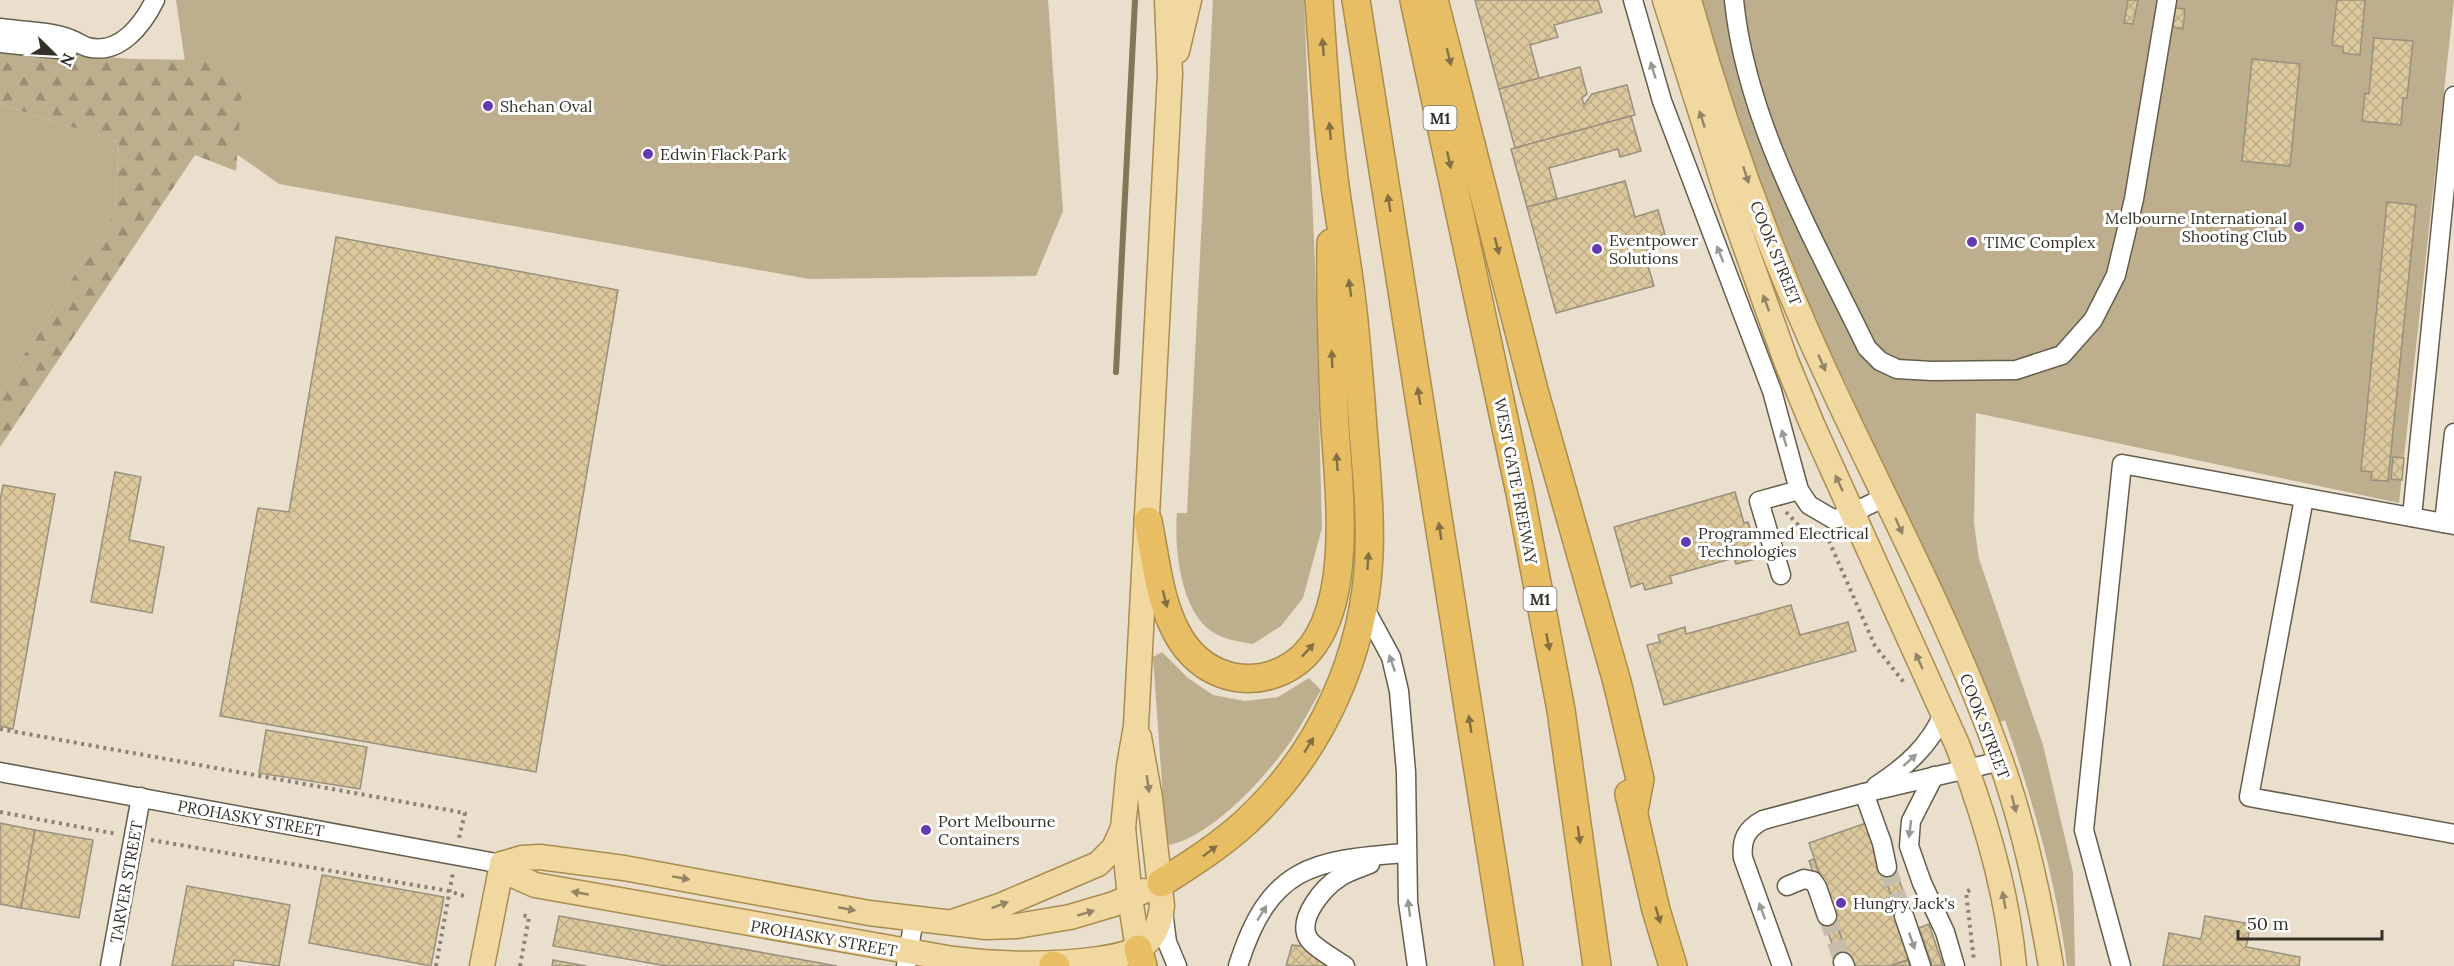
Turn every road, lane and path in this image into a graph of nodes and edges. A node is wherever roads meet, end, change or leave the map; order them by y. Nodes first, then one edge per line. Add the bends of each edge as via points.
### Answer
1 (155, 0) edge
2 (1167, 0) edge
3 (1189, 0) edge
4 (1319, 0) edge
5 (1356, 0) edge
6 (1414, 0) edge
7 (1434, 0) edge
8 (1633, 0) edge
9 (1665, 0) edge
10 (1689, 0) edge
11 (1734, 0) edge
12 (2167, 0) edge
13 (0, 28) edge
14 (0, 42) edge
15 (87, 47) junction
16 (1170, 74) junction
17 (2454, 96) edge
18 (1333, 168) junction
19 (1692, 180) junction
20 (1728, 198) junction
21 (1466, 235) junction
22 (2454, 433) edge
23 (1799, 490) junction
24 (1886, 497) junction
25 (2304, 498) junction
26 (1852, 513) junction
27 (2412, 517) junction
28 (1148, 521) junction
29 (2449, 524) edge
30 (1781, 575) dead end
31 (1364, 606) junction
32 (1943, 714) junction
33 (1136, 726) junction
34 (0, 729) edge
35 (2001, 761) junction
36 (1966, 769) junction
37 (0, 772) edge
38 (1934, 776) junction
39 (1479, 782) junction
40 (1864, 793) junction
41 (141, 797) junction
42 (1634, 811) junction
43 (0, 812) edge
44 (1123, 828) junction
45 (2454, 834) edge
46 (134, 837) junction
47 (1406, 853) junction
48 (456, 855) junction
49 (502, 864) junction
50 (1370, 864) dead end
51 (1887, 867) tunnel mouth
52 (1787, 886) dead end
53 (1970, 890) dead end
54 (449, 891) junction
55 (1162, 895) junction
56 (467, 897) dead end
57 (1130, 898) junction
58 (522, 915) dead end
59 (1827, 916) tunnel mouth
60 (1904, 916) tunnel mouth
61 (914, 920) junction
62 (945, 924) junction
63 (1141, 957) edge
64 (907, 959) edge
65 (1054, 965) edge
66 (110, 966) edge
67 (436, 966) edge
68 (482, 966) edge
69 (520, 966) edge
70 (1177, 966) edge
71 (1238, 966) edge
72 (1345, 966) edge
73 (1417, 966) edge
74 (1493, 966) edge
75 (1509, 966) edge
76 (1597, 966) edge
77 (1673, 966) edge
78 (1782, 966) edge
79 (1921, 966) edge
80 (1955, 966) edge
81 (1975, 966) edge
82 (2014, 966) edge
83 (2051, 966) edge
84 (2121, 966) edge

1 - 15 street via 145,19 124,40 113,46
2 - 16 main road
3 - 16 main road
18 -> 4 highway
39 -> 5 highway
6 -> 21 highway, WEST GATE FREEWAY / M1
7 -> 42 highway via 1534,390 1617,682 1640,778
19 -> 8 street via 1662,101
20 -> 9 main road, COOK STREET
10 -> 24 main road, COOK STREET via 1753,196 1782,270
11 - 12 street via 1756,104 1789,186 1867,348 1880,361 1897,369 1932,371 2016,370 2062,355 2093,320 2116,275 2134,200
13 - 15 street via 70,38
14 - 15 street via 78,51
16 - 28 main road
17 - 27 street
28 -> 18 highway via 1174,630 1191,655 1211,669 1234,677 1271,676 1303,656 1324,629 1334,596 1341,513 1330,294
31 -> 18 highway via 1369,509 1352,302
19 - 20 street, COOK STREET
23 -> 19 street via 1772,391
26 -> 20 main road, COOK STREET via 1786,361
21 - 42 highway via 1536,452
21 -> 76 highway, WEST GATE FREEWAY / M1 via 1561,710
22 - 29 street
23 - 26 street via 1809,505 1833,519
23 - 30 street via 1759,501
24 - 26 street
24 -> 35 main road, COOK STREET
25 - 27 street
25 - 45 street via 2249,797
25 - 84 street via 2122,465 2084,830
32 -> 26 main road, COOK STREET
27 - 29 street
28 - 33 main road
47 -> 31 street via 1400,691 1391,657
55 -> 31 highway via 1240,827 1291,772 1333,702 1352,654
32 - 36 main road, COOK STREET
40 -> 32 street via 1920,750
33 - 44 main road
33 -> 55 main road
34 - 48 path via 465,813
35 - 36 street
35 -> 83 main road, COOK STREET via 2028,858
36 - 38 street
82 -> 36 main road, COOK STREET via 1995,858
37 - 41 street, PROHASKY STREET
38 - 40 street
38 -> 80 street via 1911,821 1909,846
39 - 74 highway
39 - 75 highway
40 - 51 street
78 -> 40 street via 1743,858 1744,837 1763,820
41 - 46 street, TARVER STREET
41 - 48 street, PROHASKY STREET
42 -> 77 highway
43 - 46 path
44 - 57 main road
62 -> 44 main road via 1002,905 1098,864 1114,848
46 - 54 path
46 - 66 street, TARVER STREET
71 -> 47 street via 1260,913 1301,871 1350,857
73 -> 47 street
48 - 49 street, PROHASKY STREET
48 - 54 path
49 -> 61 main road, PROHASKY STREET via 540,857 624,868
64 -> 49 main road, PROHASKY STREET via 535,885 515,876
49 - 68 main road
50 - 72 street via 1341,876 1324,890 1309,912 1308,939
52 - 59 street via 1804,879 1813,881
53 - 81 path via 1966,892
54 - 56 path
54 - 67 path
55 - 57 main road, PROHASKY STREET
55 - 63 main road via 1160,921
55 - 70 street via 1167,942
62 -> 57 main road, PROHASKY STREET via 1041,924
57 - 63 main road
58 - 69 path via 529,917
60 -> 79 street
61 - 62 main road, PROHASKY STREET
61 - 64 street
63 - 65 main road, PROHASKY STREET via 1119,956
64 - 65 main road, PROHASKY STREET

